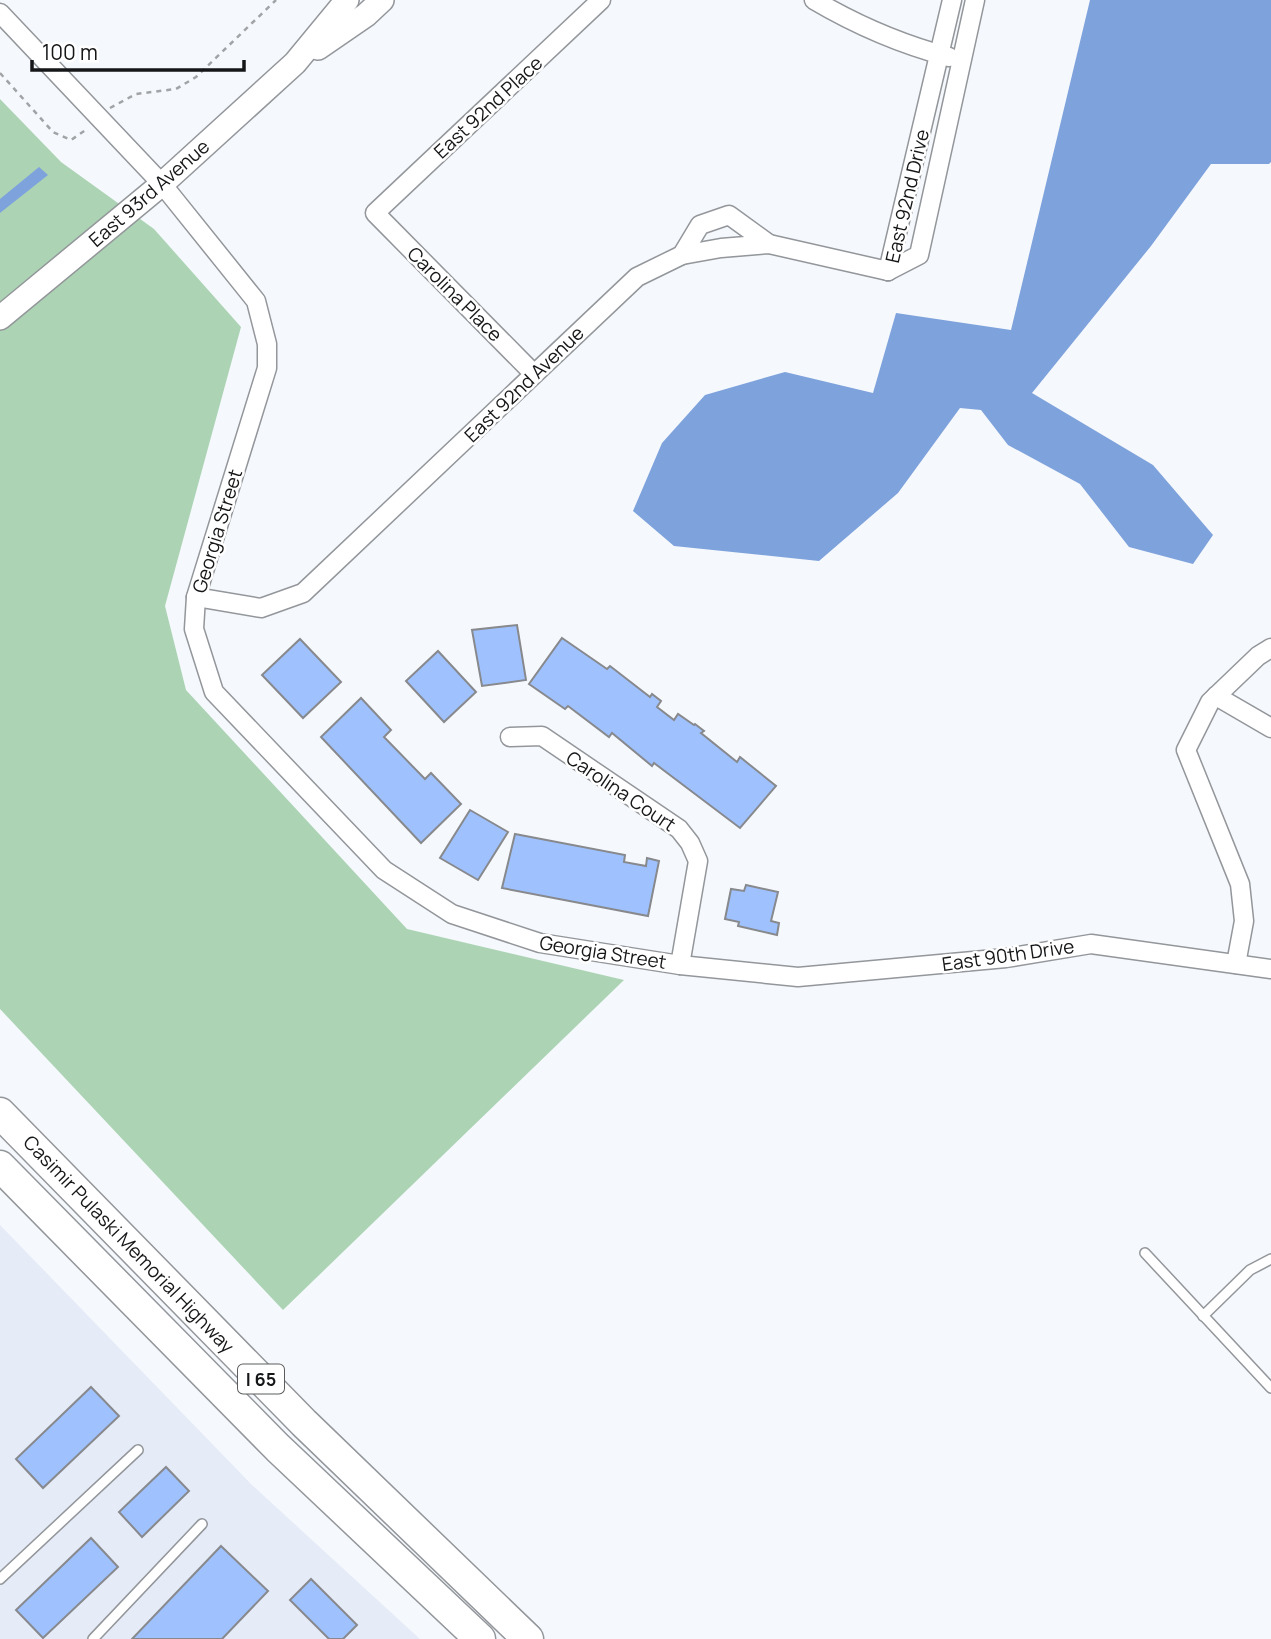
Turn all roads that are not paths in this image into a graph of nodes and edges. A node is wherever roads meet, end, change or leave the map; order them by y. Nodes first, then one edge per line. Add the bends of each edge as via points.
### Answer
1 (347, 0) edge
2 (382, 0) edge
3 (601, 0) edge
4 (814, 0) edge
5 (953, 0) edge
6 (975, 0) edge
7 (0, 13) edge
8 (940, 55) junction
9 (962, 61) junction
10 (295, 63) junction
11 (162, 184) junction
12 (375, 213) joint
13 (769, 244) junction
14 (682, 255) junction
15 (888, 271) junction
16 (0, 318) edge
17 (534, 374) junction
18 (196, 597) junction
19 (1271, 648) edge
20 (1216, 696) junction
21 (1271, 728) edge
22 (510, 737) dead end
23 (1236, 964) junction
24 (680, 965) junction
25 (1271, 969) edge
26 (744, 971) joint
27 (0, 1113) edge
28 (0, 1166) edge
29 (1145, 1253) dead end
30 (1271, 1259) edge
31 (1203, 1316) junction
32 (1271, 1388) edge
33 (138, 1450) dead end
34 (202, 1524) dead end
35 (0, 1579) edge
36 (93, 1639) edge
37 (480, 1639) edge
38 (528, 1639) edge

1 - 10 street, East 93rd Avenue
2 - 10 street, East 93rd Avenue
3 - 12 street, East 92nd Place
4 - 8 street via 904,45
5 - 8 street, East 92nd Drive
6 - 9 street, East 92nd Drive
7 - 11 street, Georgia Street
8 - 9 street
8 - 15 street, East 92nd Drive
9 - 15 street, East 92nd Drive via 919,255
10 - 11 street, East 93rd Avenue
11 - 16 street, East 93rd Avenue
11 - 18 street, Georgia Street via 256,301 267,344 267,368
12 - 17 street, Carolina Place
13 - 14 street, East 92nd Avenue
13 - 14 street via 729,215 700,225
13 - 15 street, East 92nd Avenue
14 - 17 street, East 92nd Avenue via 637,276
17 - 18 street, East 92nd Avenue via 303,593 261,608
18 - 24 street, Georgia Street via 194,629 214,692 384,870 452,914 540,943
19 - 20 street
20 - 21 street
20 - 23 street via 1186,750 1240,884 1244,921
22 - 24 street, Carolina Court via 542,736 679,829 690,843 698,861
23 - 25 street, East 90th Drive
23 - 26 street, East 90th Drive via 1091,944 856,973 798,977
24 - 26 street, Georgia Street
27 - 38 highway, Casimir Pulaski Memorial Highway / I 65 via 304,1423
28 - 37 highway, Casimir Pulaski Memorial Highway / I 65 via 278,1448
29 - 31 lane
30 - 31 lane via 1250,1270
31 - 32 lane
33 - 35 lane
34 - 36 lane

